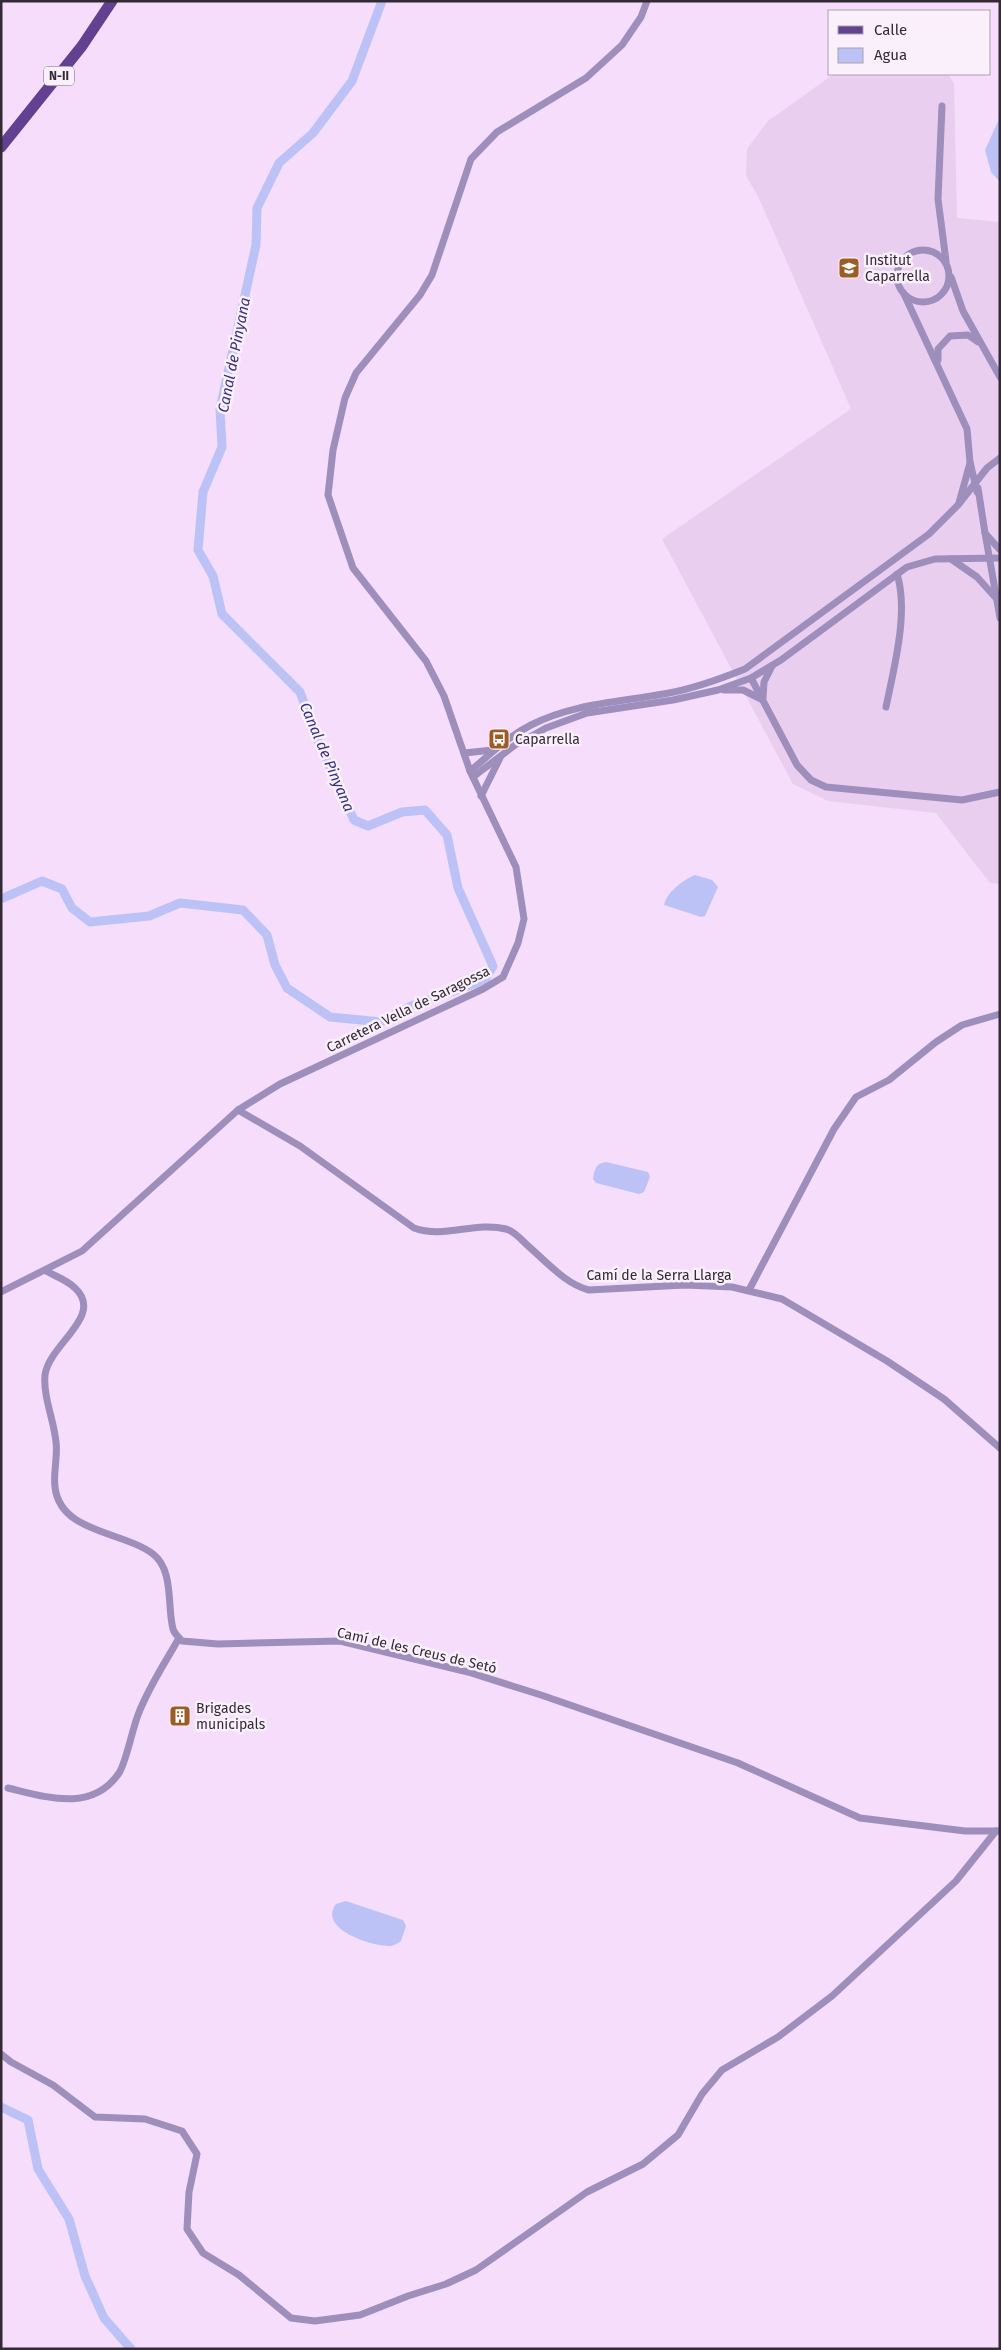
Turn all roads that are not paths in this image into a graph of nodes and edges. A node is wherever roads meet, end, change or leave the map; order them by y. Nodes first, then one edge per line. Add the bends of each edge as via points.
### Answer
1 (112, 1) edge
2 (647, 1) edge
3 (942, 106) dead end
4 (1, 147) edge
5 (946, 262) junction
6 (950, 274) junction
7 (904, 294) junction
8 (981, 344) junction
9 (938, 363) junction
10 (1000, 377) edge
11 (1000, 458) edge
12 (970, 462) junction
13 (981, 476) junction
14 (976, 483) junction
15 (977, 492) junction
16 (958, 505) junction
17 (985, 533) junction
18 (1000, 550) edge
19 (950, 558) junction
20 (989, 558) junction
21 (1000, 558) edge
22 (897, 574) junction
23 (996, 600) junction
24 (1000, 618) edge
25 (767, 653) junction
26 (774, 664) junction
27 (726, 677) junction
28 (751, 678) junction
29 (718, 690) junction
30 (764, 701) junction
31 (886, 707) dead end
32 (493, 750) junction
33 (464, 753) junction
34 (502, 756) junction
35 (471, 774) junction
36 (1000, 792) edge
37 (481, 796) junction
38 (1000, 1014) edge
39 (238, 1110) junction
40 (46, 1271) junction
41 (750, 1290) junction
42 (1, 1292) edge
43 (1000, 1448) edge
44 (179, 1638) junction
45 (8, 1788) dead end
46 (998, 1831) edge
47 (1, 2054) edge

1 - 4 main road, N-II via 66,68
2 - 33 street, Carretera Vella de Saragossa via 641,17 622,45 586,78 497,132 471,160 432,275 420,296 356,373 345,398 330,464 328,495 343,543 353,568 426,661 444,696
3 - 5 street via 938,199
5 - 6 street
5 - 7 street via 924,249 907,255 901,261 897,278
6 - 7 street via 946,289 934,300 918,302
6 - 8 street via 963,311
7 - 9 street
8 - 9 street via 968,335 950,336 938,349
8 - 10 street
9 - 12 street via 967,428
11 - 13 street
12 - 14 street
12 - 16 street
13 - 14 street
13 - 15 street
14 - 15 street
14 - 16 street
15 - 17 street
16 - 25 street via 929,534
17 - 18 street
17 - 20 street
19 - 20 street
19 - 22 street via 920,562
19 - 23 street via 977,577
20 - 21 street
20 - 23 street
22 - 26 street
22 - 31 street via 899,644
23 - 24 street
25 - 27 street via 745,669
25 - 28 street
26 - 28 street
26 - 30 street via 764,682
27 - 28 street
27 - 32 street via 669,693 606,702 554,715 532,724
28 - 29 street
28 - 30 street
29 - 30 street via 743,690
29 - 34 street via 586,713 546,728
30 - 36 street via 797,765 810,780 826,788 962,800
32 - 33 street
32 - 35 street
33 - 35 street, Carretera Vella de Saragossa
34 - 35 street
34 - 37 street
35 - 37 street, Carretera Vella de Saragossa
37 - 39 street, Carretera Vella de Saragossa via 516,867 521,891 524,919 518,943 503,977 280,1084
38 - 41 street via 962,1026 936,1042 889,1080 856,1097 834,1129
39 - 40 street, Carretera Vella de Saragossa via 92,1242 73,1257
39 - 41 street, Camí de la Serra Llarga via 300,1146 414,1228 435,1233 506,1229 564,1278 580,1287 589,1290 685,1285
40 - 42 street, Carretera Vella de Saragossa
40 - 44 street via 75,1288 82,1297 84,1313 50,1358 45,1376 56,1445 56,1496 64,1510 78,1521 143,1549 159,1560 165,1572 173,1631
41 - 43 street, Camí de la Serra Llarga via 782,1299 888,1361 944,1399
44 - 45 street via 139,1713 120,1772 104,1790 82,1800 56,1799
44 - 46 street, Camí de les Creus de Setó via 182,1641 218,1644 340,1641 468,1672 548,1698 738,1763 860,1818 965,1831
46 - 47 street via 956,1881 832,1996 778,2037 722,2070 702,2094 678,2135 644,2164 587,2192 476,2270 360,2315 315,2321 291,2318 239,2275 203,2253 187,2229 188,2192 197,2154 182,2131 145,2119 95,2117 53,2085

